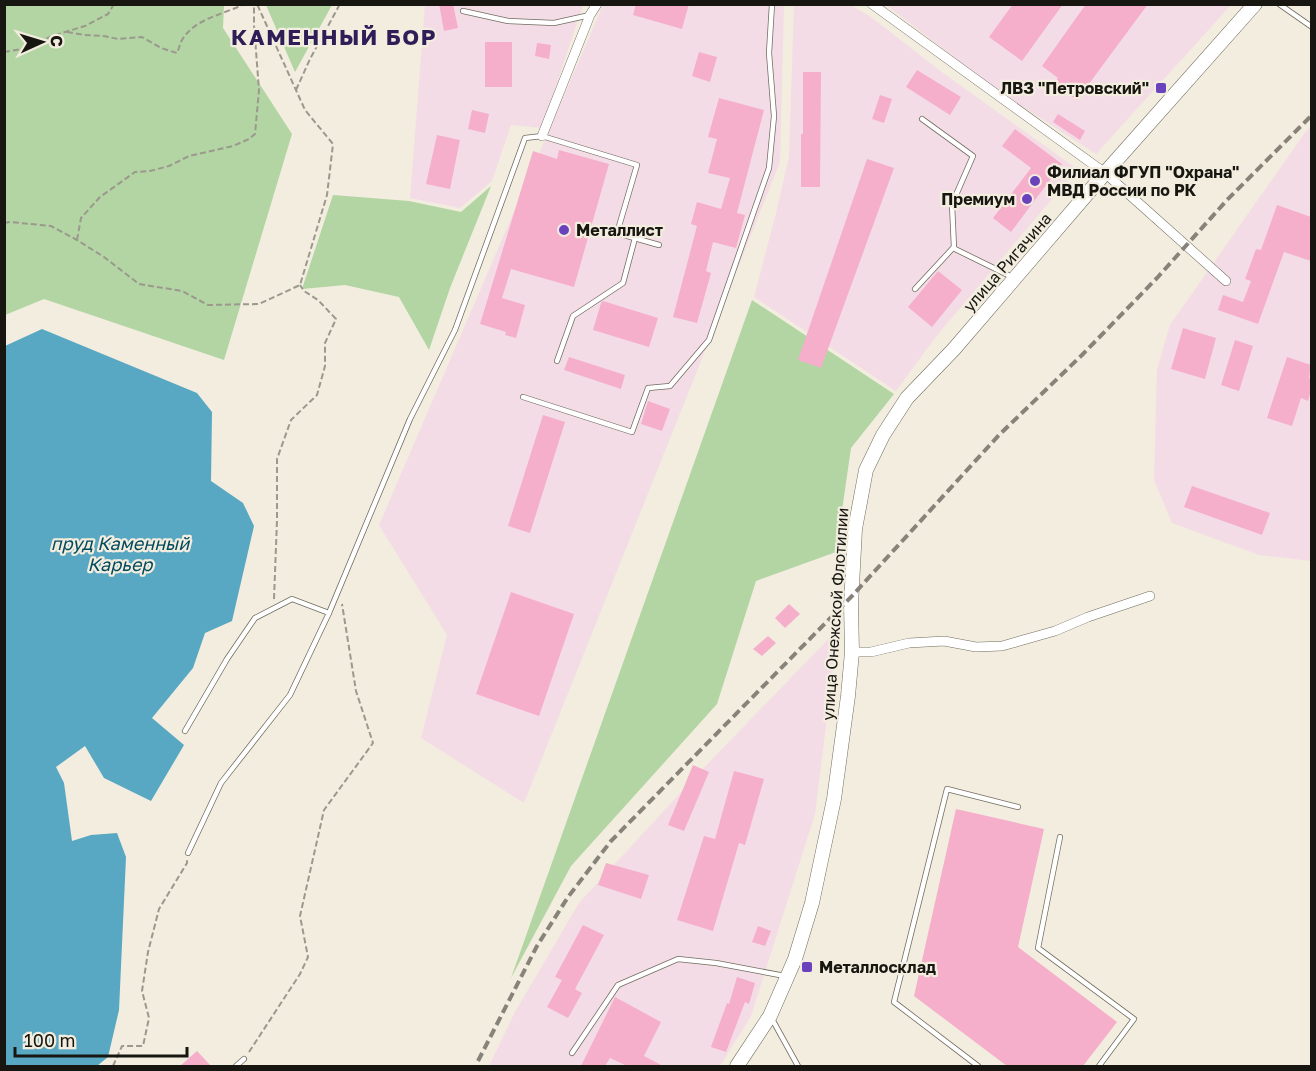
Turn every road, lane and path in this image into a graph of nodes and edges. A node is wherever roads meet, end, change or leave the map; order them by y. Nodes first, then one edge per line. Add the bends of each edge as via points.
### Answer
1 (114, 4) edge
2 (244, 4) edge
3 (256, 4) edge
4 (340, 4) edge
5 (597, 4) edge
6 (772, 4) edge
7 (872, 4) edge
8 (1255, 4) edge
9 (1279, 4) edge
10 (463, 11) dead end
11 (590, 15) junction
12 (1311, 27) edge
13 (67, 32) junction
14 (4, 52) edge
15 (296, 90) junction
16 (922, 120) dead end
17 (543, 136) junction
18 (1105, 173) junction
19 (4, 223) edge
20 (635, 238) junction
21 (77, 240) junction
22 (659, 244) dead end
23 (954, 248) junction
24 (1014, 279) junction
25 (1226, 281) dead end
26 (300, 285) junction
27 (915, 289) dead end
28 (557, 361) dead end
29 (523, 398) dead end
30 (883, 435) joint
31 (339, 590) junction
32 (1150, 596) dead end
33 (276, 607) junction
34 (329, 614) junction
35 (852, 652) junction
36 (185, 731) dead end
37 (1018, 807) dead end
38 (1060, 837) dead end
39 (188, 853) joint
40 (787, 976) junction
41 (770, 1016) junction
42 (572, 1053) dead end
43 (244, 1059) joint
44 (113, 1066) edge
45 (236, 1066) edge
46 (737, 1066) edge
47 (798, 1066) edge
48 (978, 1066) edge
49 (1099, 1066) edge

1 - 13 path via 108,14
2 - 13 path via 202,21 182,39 177,53 142,37 118,39
3 - 15 path
3 - 21 path via 259,90 255,134 233,146 135,172 81,218
4 - 15 path
5 - 11 street
6 - 29 lane via 769,53 774,116 769,168 709,340 670,386 648,388 632,432
7 - 18 street
8 - 18 main road, улица Ригачина
9 - 12 lane
10 - 11 lane via 508,21 555,23
11 - 17 street
13 - 14 path
15 - 26 path via 305,110 333,144 327,195
16 - 23 lane via 973,156 952,204
17 - 20 lane via 637,165 618,233
17 - 31 lane via 525,138 454,330 410,419
18 - 24 main road, улица Ригачина
18 - 25 street
19 - 21 path via 51,226
20 - 22 lane
20 - 28 lane via 623,283 573,316
21 - 26 path via 140,284 182,291 208,305 259,304
23 - 24 lane
23 - 27 lane
24 - 30 main road, улица Ригачина via 907,398
26 - 33 path via 336,319 325,344 325,366 317,395 291,420 277,459
30 - 35 main road, улица Онежской Флотилии via 866,470 855,529
31 - 34 lane
31 - 43 path via 356,691 373,742 324,810 300,916 308,957
32 - 35 street via 1002,646 909,642 871,652
33 - 34 lane via 292,599
33 - 36 lane via 255,618
34 - 39 lane via 290,695 221,783
35 - 40 lane via 834,799 813,903
37 - 48 lane via 947,789 894,1002
38 - 49 lane via 1038,948 1134,1019
39 - 44 path via 187,863 159,909 148,952 141,991 149,1018 143,1046 122,1046
40 - 41 lane
40 - 42 lane via 678,959 618,985
41 - 46 main road
41 - 47 lane
43 - 45 lane

